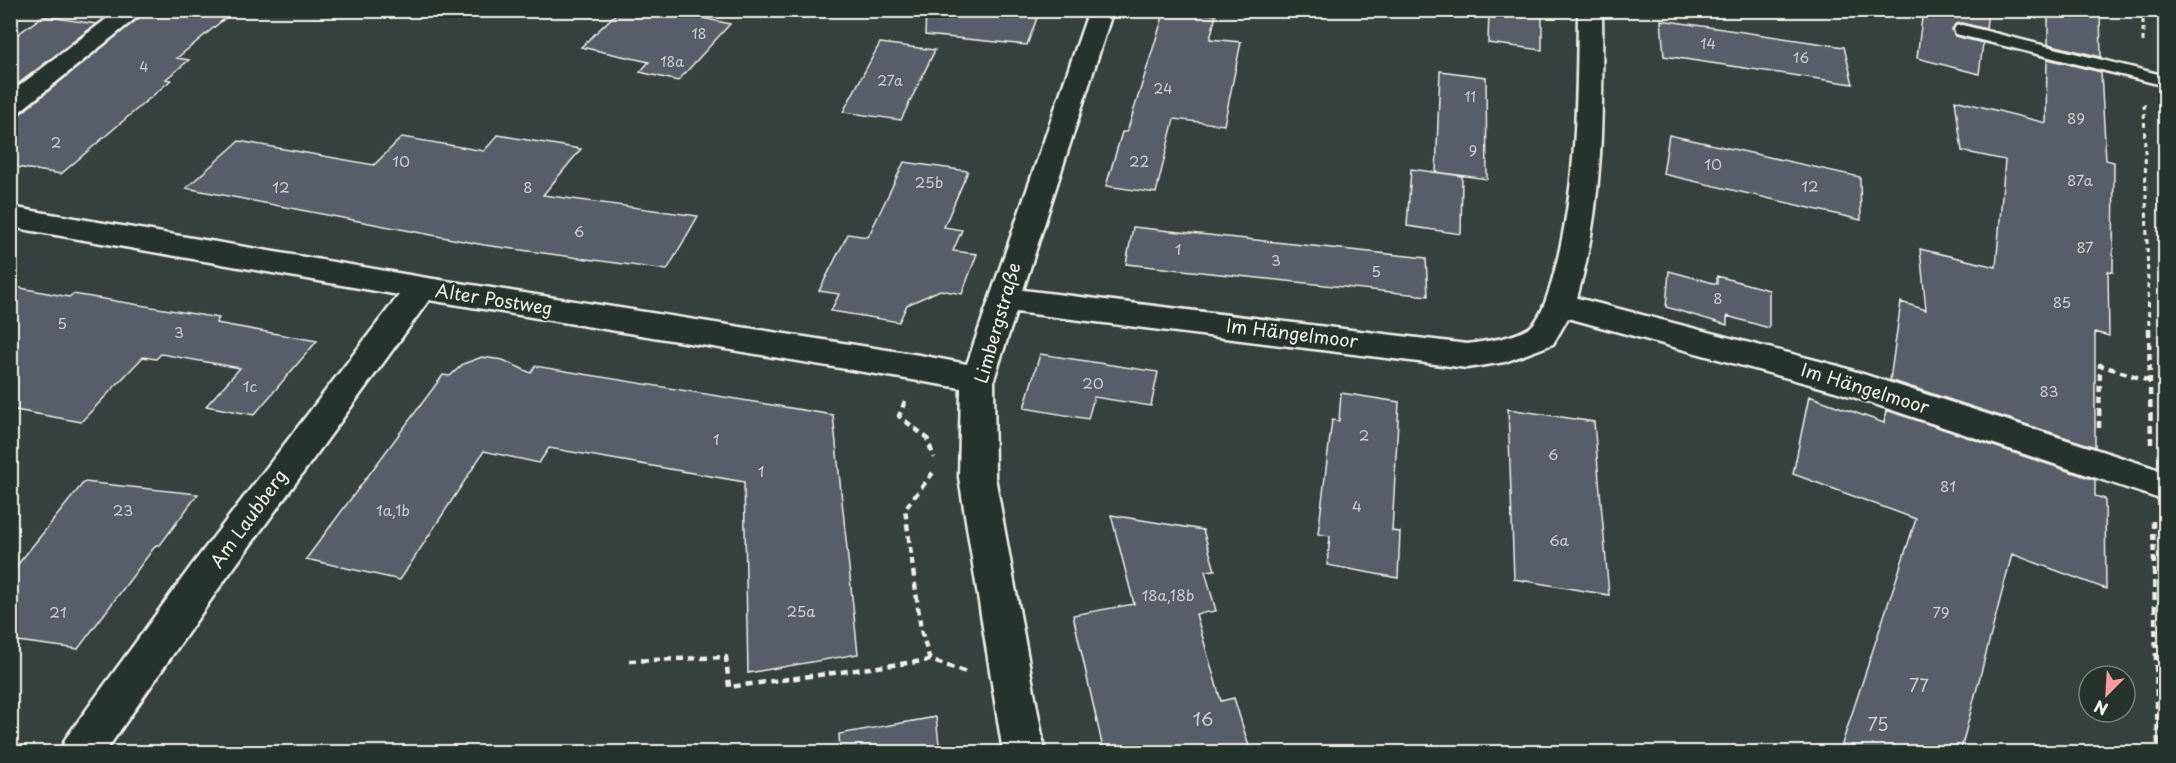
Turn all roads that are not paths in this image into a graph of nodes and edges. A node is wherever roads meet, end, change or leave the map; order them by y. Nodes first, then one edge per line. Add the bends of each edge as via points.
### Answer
1 (134, 10) edge
2 (1101, 10) edge
3 (1590, 10) edge
4 (1962, 30) dead end
5 (2166, 81) edge
6 (10, 106) edge
7 (10, 217) edge
8 (421, 288) junction
9 (1003, 299) junction
10 (1560, 305) junction
11 (978, 379) junction
12 (2159, 484) edge
13 (81, 753) edge
14 (1024, 753) edge

1 - 6 street
2 - 9 street, Limbergstraße
3 - 10 street, Im Hängelmoor via 1590,119 1583,203 1574,257
4 - 5 lane
7 - 8 street, Alter Postweg
8 - 11 street, Alter Postweg
8 - 13 street, Am Laubberg via 124,689
9 - 10 street, Im Hängelmoor via 1467,356 1505,350 1542,336
9 - 11 street, Limbergstraße
10 - 12 street, Im Hängelmoor via 1838,379
11 - 14 street, Limbergstraße via 976,477

